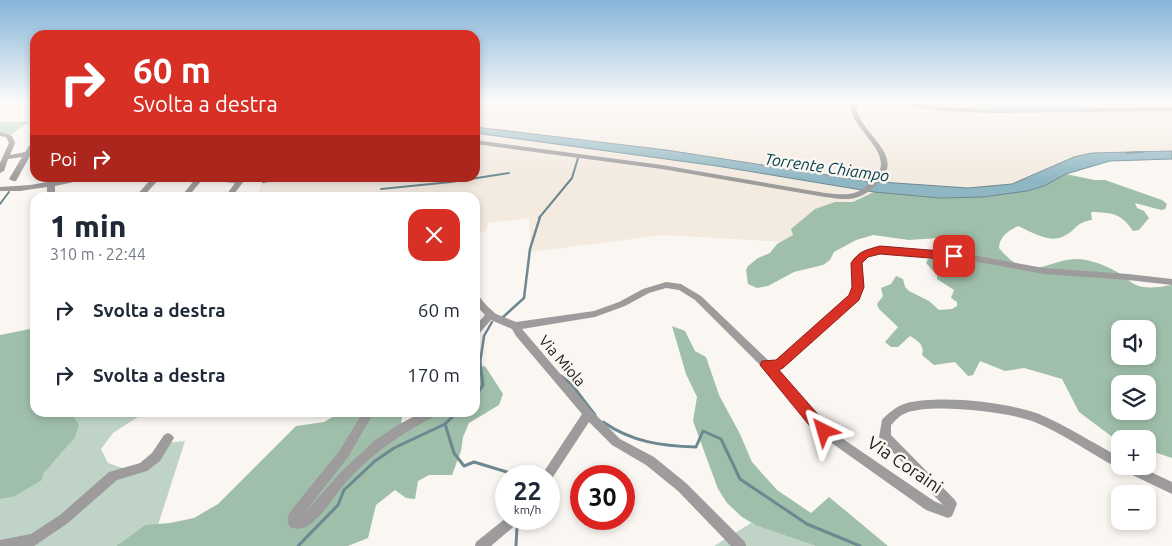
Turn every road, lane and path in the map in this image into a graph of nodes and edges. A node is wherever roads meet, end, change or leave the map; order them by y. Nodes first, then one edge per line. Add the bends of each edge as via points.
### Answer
1 (863, 128) edge
2 (0, 134) edge
3 (480, 143) edge
4 (30, 149) edge
5 (27, 154) junction
6 (5, 158) junction
7 (0, 171) edge
8 (13, 179) dead end
9 (61, 182) edge
10 (152, 182) edge
11 (197, 182) edge
12 (51, 184) junction
13 (0, 190) edge
14 (52, 192) edge
15 (143, 192) edge
16 (188, 192) edge
17 (1172, 282) edge
18 (480, 303) edge
19 (490, 314) junction
20 (480, 326) edge
21 (516, 326) junction
22 (766, 365) junction
23 (588, 414) junction
24 (366, 417) edge
25 (423, 417) edge
26 (168, 438) dead end
27 (1111, 458) edge
28 (554, 465) edge
29 (1145, 475) edge
30 (1172, 488) edge
31 (501, 530) edge
32 (1, 546) edge
33 (481, 546) edge
34 (740, 546) edge

1 - 3 street via 885,162 885,170 878,180 849,197 653,165
2 - 6 street via 9,136 12,143
4 - 5 street
5 - 6 street
5 - 8 street
6 - 7 street
9 - 12 street
10 - 15 street
11 - 16 street
12 - 13 street
12 - 14 street
17 - 22 street via 1044,271 972,258 880,250 864,254 857,263 858,287 854,297 778,365
18 - 19 street
19 - 20 street
19 - 21 street
21 - 22 street, Via Coraini via 595,314 646,291 666,285 681,287 698,298
21 - 23 street, Via Miola
22 - 27 street, Via Coraini via 824,431 930,506 948,512 951,504 885,437 886,423 895,414 909,408 938,406 1008,411 1034,418
23 - 28 street
23 - 34 street, Via Miola via 616,442 650,461 682,487
24 - 25 street via 359,432 294,516 294,523 309,518 348,471 370,451
26 - 32 street via 156,457 143,466 113,476 64,519 33,540
29 - 30 street
31 - 33 street

